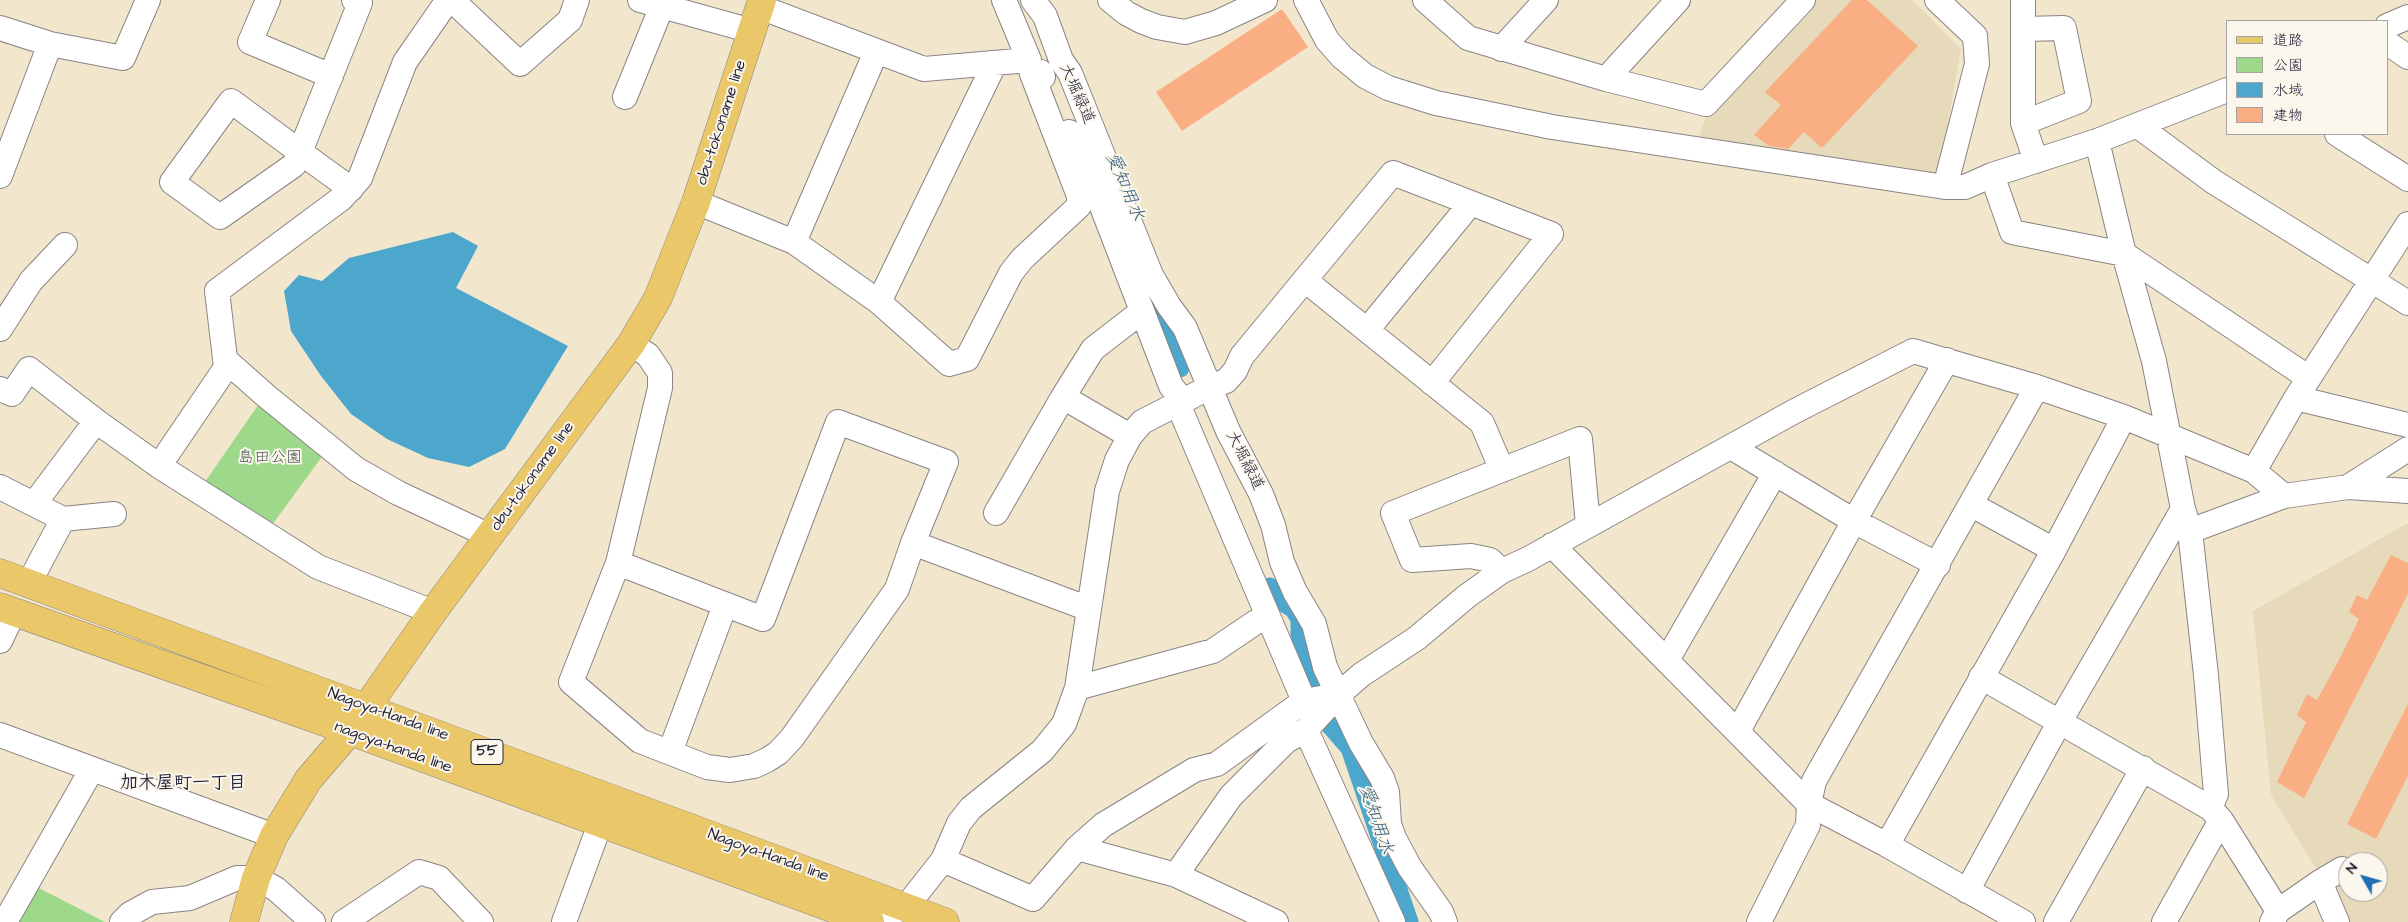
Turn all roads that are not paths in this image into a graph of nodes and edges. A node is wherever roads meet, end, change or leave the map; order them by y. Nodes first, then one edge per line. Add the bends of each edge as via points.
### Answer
1 (148, 0) edge
2 (268, 0) edge
3 (354, 0) edge
4 (450, 0) edge
5 (578, 0) edge
6 (1004, 0) edge
7 (1033, 0) edge
8 (1110, 0) edge
9 (1266, 0) edge
10 (1306, 0) edge
11 (1425, 0) edge
12 (1546, 0) edge
13 (1678, 0) edge
14 (1803, 0) edge
15 (1937, 0) edge
16 (2023, 0) edge
17 (651, 3) edge
18 (758, 13) edge
19 (2408, 17) edge
20 (2388, 26) edge
21 (0, 28) edge
22 (2023, 29) junction
23 (50, 44) junction
24 (2388, 44) edge
25 (1501, 49) junction
26 (876, 52) junction
27 (2408, 57) edge
28 (991, 63) junction
29 (1030, 67) junction
30 (331, 76) junction
31 (1606, 79) junction
32 (2226, 90) edge
33 (625, 97) dead end
34 (2023, 123) junction
35 (2138, 126) junction
36 (2338, 135) edge
37 (2097, 141) junction
38 (300, 152) junction
39 (2036, 161) junction
40 (1992, 175) junction
41 (0, 176) edge
42 (2408, 179) edge
43 (1945, 187) junction
44 (351, 189) junction
45 (696, 202) junction
46 (1471, 203) junction
47 (2408, 224) edge
48 (794, 242) junction
49 (65, 245) dead end
50 (2124, 254) junction
51 (2372, 280) junction
52 (1306, 281) junction
53 (879, 302) junction
54 (2408, 303) edge
55 (1142, 312) junction
56 (0, 329) edge
57 (1367, 330) junction
58 (632, 344) junction
59 (1947, 360) junction
60 (226, 367) junction
61 (2310, 378) junction
62 (1432, 383) junction
63 (1210, 387) junction
64 (2037, 388) junction
65 (0, 389) edge
66 (1063, 397) junction
67 (2296, 398) junction
68 (1180, 403) junction
69 (2124, 417) junction
70 (96, 421) junction
71 (2408, 425) edge
72 (1130, 436) junction
73 (2169, 436) junction
74 (1731, 447) junction
75 (2408, 448) edge
76 (159, 466) junction
77 (1502, 470) junction
78 (2254, 471) junction
79 (1775, 473) junction
80 (0, 487) edge
81 (2348, 487) junction
82 (2408, 491) edge
83 (2284, 496) junction
84 (34, 504) junction
85 (1972, 505) junction
86 (2183, 509) junction
87 (996, 513) dead end
88 (114, 514) dead end
89 (63, 519) junction
90 (1854, 521) junction
91 (1588, 525) junction
92 (2190, 531) junction
93 (490, 536) junction
94 (913, 543) junction
95 (1552, 545) junction
96 (2054, 550) junction
97 (618, 563) junction
98 (1938, 565) junction
99 (1502, 571) junction
100 (0, 573) edge
101 (29, 583) junction
102 (725, 605) junction
103 (7, 609) edge
104 (1090, 609) junction
105 (433, 612) junction
106 (1256, 622) dead end
107 (0, 641) edge
108 (1667, 660) junction
109 (1981, 677) junction
110 (1077, 688) junction
111 (1338, 695) junction
112 (1304, 701) junction
113 (367, 708) junction
114 (2060, 723) junction
115 (1306, 730) junction
116 (350, 731) junction
117 (1738, 731) junction
118 (0, 735) edge
119 (670, 752) junction
120 (2142, 768) junction
121 (92, 769) junction
122 (1808, 804) junction
123 (2216, 814) junction
124 (600, 824) junction
125 (274, 836) junction
126 (1887, 845) junction
127 (1077, 848) junction
128 (943, 860) junction
129 (2338, 871) edge
130 (1176, 875) junction
131 (256, 878) junction
132 (2320, 882) junction
133 (1966, 891) junction
134 (906, 906) junction
135 (2275, 916) edge
136 (5, 922) edge
137 (122, 922) edge
138 (244, 922) edge
139 (313, 922) edge
140 (344, 922) edge
141 (481, 922) edge
142 (564, 922) edge
143 (870, 922) edge
144 (945, 922) edge
145 (1276, 922) edge
146 (1393, 922) edge
147 (1445, 922) edge
148 (1759, 922) edge
149 (2023, 922) edge
150 (2056, 922) edge
151 (2164, 922) edge
152 (2337, 922) edge

1 - 23 street via 123,58
2 - 30 street via 250,42
3 - 30 street via 360,3
4 - 5 street via 520,64 570,20
4 - 44 street via 405,62 360,178
6 - 29 street
7 - 63 street, 大堀緑道 via 1045,16 1061,60 1070,73 1149,269 1168,306 1185,328
8 - 9 street via 1140,21 1186,32 1216,23
10 - 43 street via 1327,40 1365,76 1388,88 1436,103 1552,127
11 - 25 street via 1468,38
12 - 25 street
13 - 31 street
14 - 31 street via 1706,104
15 - 43 street via 1975,36 1976,64
16 - 22 street
17 - 18 street
17 - 33 street
18 - 26 street
18 - 45 main road, obu-tokoname line
19 - 20 street
21 - 23 street
22 - 34 street
22 - 34 street via 2064,28 2079,101
23 - 41 street
24 - 27 street
25 - 31 street
26 - 28 street via 924,69
26 - 48 street
28 - 29 street
28 - 53 street via 991,71
29 - 53 street via 1079,196 1078,206 1011,273 967,359 949,364
29 - 55 street via 1041,72 1094,186
30 - 38 street
32 - 35 street
34 - 39 street
35 - 37 street
35 - 51 street via 2214,182
36 - 42 street
37 - 39 street
37 - 50 street
38 - 38 street via 231,101 172,182 220,217 294,165
38 - 44 street
39 - 40 street
40 - 43 street via 1965,186
40 - 50 street via 2012,232
44 - 60 street via 217,290
45 - 48 street
45 - 58 main road, obu-tokoname line via 658,298
46 - 52 street via 1393,173
46 - 57 street
46 - 62 street via 1552,234
47 - 51 street
48 - 53 street
49 - 56 street via 31,281
50 - 61 street
50 - 73 street via 2154,361
51 - 54 street
51 - 61 street
52 - 57 street
52 - 63 street via 1242,356 1235,372 1226,381
55 - 66 street via 1093,349
55 - 68 street
57 - 62 street
58 - 93 main road, obu-tokoname line
58 - 97 street via 648,355 660,373 660,388
59 - 64 street
59 - 74 street via 1913,351
59 - 90 street
60 - 76 street
60 - 93 street via 229,363 356,469 398,493
61 - 67 street
62 - 77 street via 1482,423
63 - 68 street
63 - 111 street, 大堀緑道 via 1228,432 1261,494 1282,562 1314,624 1325,667
64 - 69 street
64 - 85 street
65 - 70 street via 12,394 29,369
66 - 72 street
66 - 87 street
67 - 71 street
67 - 78 street
68 - 72 street via 1142,422
68 - 112 street
69 - 73 street
69 - 96 street
70 - 76 street
70 - 84 street
72 - 104 street via 1117,460 1107,492
73 - 78 street
73 - 86 street
74 - 79 street
74 - 91 street
75 - 81 street
76 - 105 street via 318,567
77 - 91 street via 1580,439
77 - 99 street via 1393,513 1412,560 1471,556 1490,560
78 - 83 street
79 - 90 street
79 - 108 street
80 - 84 street
81 - 82 street
81 - 83 street
83 - 92 street
84 - 89 street
85 - 96 street
85 - 98 street
86 - 92 street
86 - 114 street
88 - 89 street
89 - 101 street
90 - 98 street
90 - 117 street
91 - 95 street
92 - 123 street via 2206,675
93 - 105 main road, obu-tokoname line
94 - 102 street via 946,462 838,422 763,619
94 - 104 street
94 - 119 street via 890,600 778,753 754,766 730,770 707,767
95 - 99 street
95 - 108 street
96 - 109 street
97 - 102 street
97 - 119 street via 572,682 635,737
98 - 122 street via 1814,781
99 - 111 street via 1417,638 1361,674
100 - 101 main road, Nagoya-Handa line / 55
101 - 113 main road, Nagoya-Handa line / 55
102 - 119 street
103 - 107 street
103 - 116 main road, nagoya-handa line / 55
104 - 110 street
105 - 113 main road, obu-tokoname line
106 - 110 street via 1213,651
108 - 117 street
109 - 114 street
109 - 126 street
110 - 128 street via 1064,724 1055,738 971,808 959,823
111 - 112 street
111 - 115 street
111 - 147 street, 大堀緑道 via 1382,778 1394,838
112 - 127 street via 1217,764 1194,770 1103,825
113 - 116 main road, obu-tokoname line
113 - 134 main road, Nagoya-Handa line / 55
114 - 120 street
114 - 133 street
115 - 130 street via 1286,741 1231,796
115 - 146 street
116 - 124 main road, nagoya-handa line / 55
116 - 125 main road, obu-tokoname line via 308,780
117 - 122 street
118 - 121 street
120 - 123 street
120 - 150 street
121 - 125 street
121 - 136 street
122 - 126 street
122 - 148 street via 1808,825
123 - 135 street
123 - 151 street
124 - 142 street
124 - 143 main road, nagoya-handa line / 55
125 - 131 main road, obu-tokoname line
126 - 133 street
127 - 128 street via 1033,899
127 - 130 street
128 - 134 street
129 - 132 street
130 - 145 street
131 - 137 street via 237,878 190,898 152,902
131 - 138 main road, obu-tokoname line
131 - 139 street via 276,889
132 - 135 street
132 - 152 street
133 - 149 street
134 - 143 street
134 - 144 main road, Nagoya-Handa line / 55
140 - 141 street via 419,872 439,878

